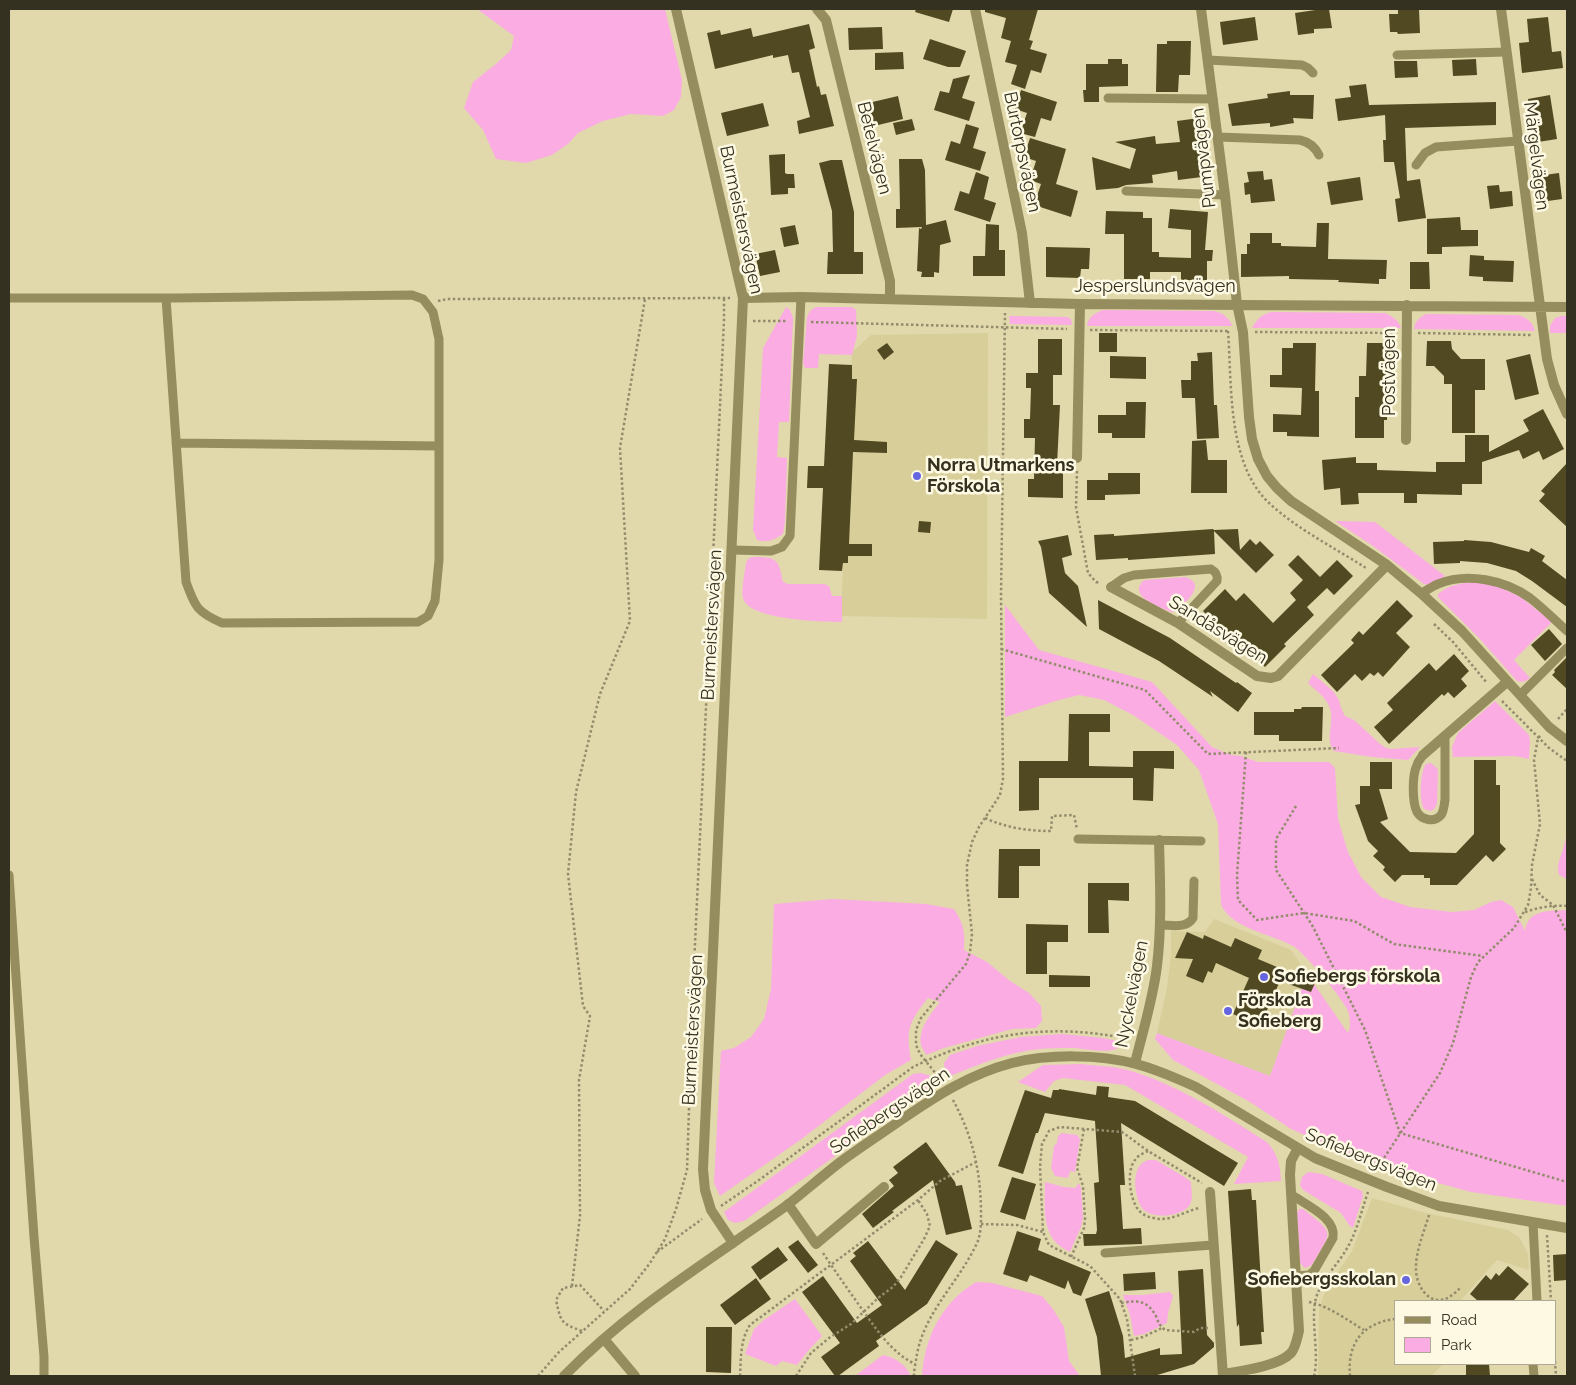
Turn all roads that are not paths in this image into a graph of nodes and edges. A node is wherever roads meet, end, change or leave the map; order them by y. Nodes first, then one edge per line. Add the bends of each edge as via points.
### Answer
1 (676, 9) edge
2 (817, 9) edge
3 (975, 9) edge
4 (1201, 9) edge
5 (1501, 9) edge
6 (1506, 52) junction
7 (1397, 55) dead end
8 (1208, 60) junction
9 (1313, 73) dead end
10 (1108, 98) dead end
11 (1213, 99) junction
12 (1218, 137) junction
13 (1518, 141) junction
14 (1319, 155) dead end
15 (1416, 164) dead end
16 (1126, 191) dead end
17 (1225, 194) junction
18 (801, 297) junction
19 (9, 298) edge
20 (166, 298) junction
21 (743, 298) junction
22 (890, 299) junction
23 (1030, 303) junction
24 (1080, 304) junction
25 (1236, 304) junction
26 (1407, 305) junction
27 (1539, 307) junction
28 (1567, 307) edge
29 (1567, 414) edge
30 (1406, 440) dead end
31 (176, 443) junction
32 (438, 446) junction
33 (1077, 458) road end
34 (732, 550) junction
35 (1387, 565) junction
36 (1111, 587) joint
37 (1422, 593) junction
38 (1178, 623) junction
39 (1567, 631) edge
40 (1567, 648) edge
41 (1507, 682) junction
42 (1520, 696) junction
43 (1445, 736) junction
44 (1567, 741) edge
45 (1423, 755) joint
46 (1078, 839) road end
47 (1159, 840) junction
48 (1201, 841) dead end
49 (9, 874) edge
50 (1194, 881) dead end
51 (1160, 925) junction
52 (1135, 1063) junction
53 (1298, 1148) junction
54 (884, 1187) dead end
55 (1210, 1192) road end
56 (1292, 1195) junction
57 (788, 1204) junction
58 (1533, 1223) junction
59 (1567, 1228) edge
60 (732, 1243) junction
61 (1213, 1245) junction
62 (1105, 1253) dead end
63 (1296, 1276) junction
64 (1537, 1300) edge
65 (604, 1339) junction
66 (1223, 1375) edge
67 (44, 1376) edge
68 (564, 1376) edge
69 (635, 1376) edge

1 - 21 street, Burmeistersvägen
2 - 22 street, Betelvägen via 826,20 890,281
3 - 23 street, Burtorpsvägen via 1022,233
4 - 8 street, Pumpvägen
5 - 6 street, Märgelvägen
6 - 7 lane
6 - 13 street, Märgelvägen
8 - 9 lane via 1302,65
8 - 11 street, Pumpvägen
10 - 11 lane
11 - 12 street, Pumpvägen
12 - 14 lane via 1305,141
12 - 17 street, Pumpvägen
13 - 15 lane via 1436,147 1425,153
13 - 27 street, Märgelvägen
16 - 17 lane
17 - 25 street, Pumpvägen
18 - 21 street, Jesperslundsvägen
18 - 22 street, Jesperslundsvägen
18 - 34 lane via 790,536 782,547 771,551
19 - 20 lane
20 - 31 lane
20 - 32 lane via 412,295 423,299 433,312 439,339
21 - 34 street, Burmeistersvägen
22 - 23 street, Jesperslundsvägen
23 - 24 street, Jesperslundsvägen
24 - 25 street, Jesperslundsvägen
24 - 33 street
25 - 26 street, Jesperslundsvägen
25 - 35 street via 1243,332 1248,417 1258,459 1267,476 1291,501
26 - 27 street, Jesperslundsvägen
26 - 30 street, Postvägen
27 - 28 street, Jesperslundsvägen
27 - 29 street, Märgelvägen via 1546,359
31 - 32 lane
31 - 32 lane via 186,582 193,601 204,616 222,623 418,622 428,616 435,601 438,560
34 - 60 street, Burmeistersvägen via 703,1169 711,1210
35 - 37 street
35 - 38 street, Sandåsvägen via 1278,676 1271,678 1257,676
36 - 38 street, Sandåsvägen
36 - 38 lane via 1134,575 1215,571 1217,581
37 - 39 lane via 1451,580 1494,582 1529,597
37 - 41 street via 1462,631
40 - 42 lane
41 - 42 street
41 - 43 street
42 - 44 street
43 - 45 street
43 - 45 lane via 1445,800 1440,816 1434,820 1420,816 1414,803 1414,771
46 - 47 lane
47 - 48 lane
47 - 51 street, Nyckelvägen
49 - 67 lane
50 - 51 lane via 1191,922
51 - 52 street, Nyckelvägen via 1157,968
52 - 53 street, Sofiebergsvägen via 1196,1087
52 - 57 street, Sofiebergsvägen via 1067,1056 1012,1063 981,1074 932,1098
53 - 56 street via 1291,1161
53 - 58 street, Sofiebergsvägen via 1314,1158 1432,1204
54 - 57 street via 816,1244
55 - 61 street
56 - 63 street
56 - 63 lane via 1328,1220 1334,1232 1314,1271 1309,1275
57 - 60 street, Sofiebergsvägen
58 - 59 street, Sofiebergsvägen
58 - 64 lane
60 - 65 street, Sofiebergsvägen via 651,1300
61 - 62 lane
61 - 66 street
63 - 66 street via 1299,1331 1296,1346 1278,1362
65 - 68 street, Sofiebergsvägen
65 - 69 street

